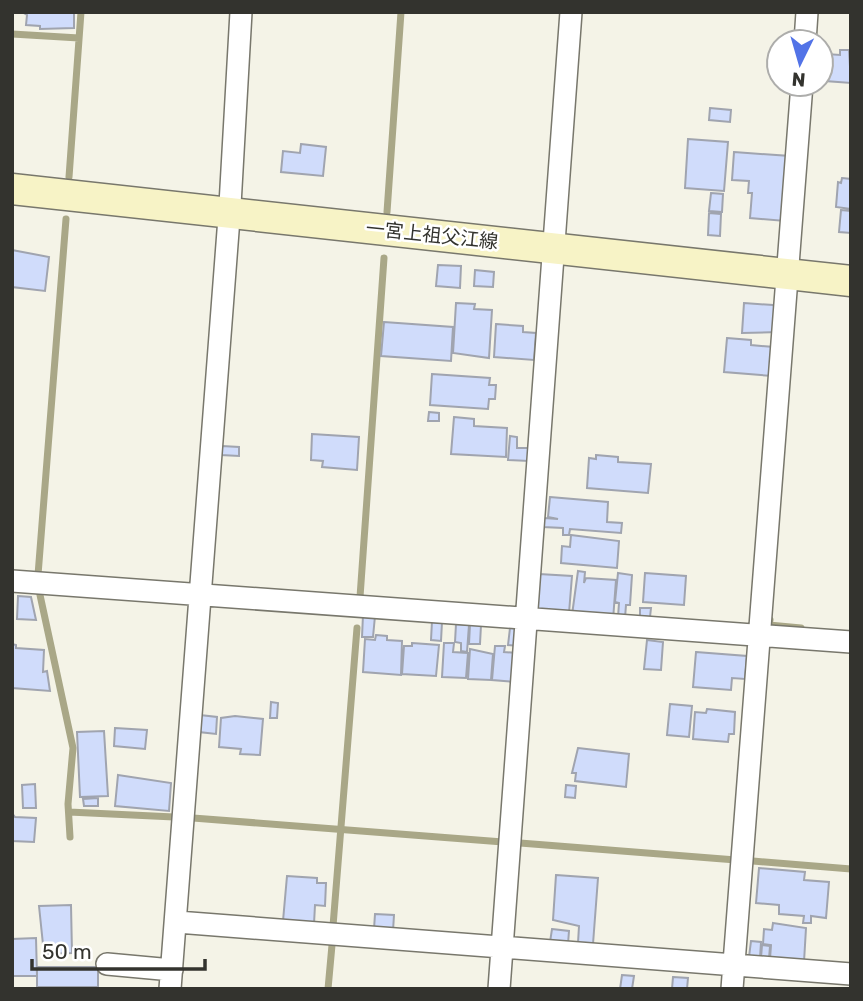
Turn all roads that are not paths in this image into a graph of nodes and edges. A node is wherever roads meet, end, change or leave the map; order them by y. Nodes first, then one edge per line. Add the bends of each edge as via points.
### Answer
1 (241, 12) edge
2 (571, 12) edge
3 (801, 98) edge
4 (12, 189) edge
5 (230, 213) junction
6 (552, 248) junction
7 (788, 274) junction
8 (851, 281) edge
9 (12, 581) edge
10 (199, 593) junction
11 (527, 619) junction
12 (759, 635) junction
13 (851, 642) edge
14 (177, 922) junction
15 (502, 947) junction
16 (107, 964) dead end
17 (733, 964) junction
18 (851, 974) edge
19 (171, 979) edge
20 (499, 989) edge
21 (732, 989) edge

1 - 5 street
2 - 6 street
3 - 7 street
4 - 5 main road, 一宮上祖父江線
5 - 6 main road, 一宮上祖父江線
5 - 10 street
6 - 7 main road, 一宮上祖父江線
6 - 11 street
7 - 8 main road, 一宮上祖父江線
7 - 12 street
9 - 10 street
10 - 11 street
10 - 14 street
11 - 12 street
11 - 15 street
12 - 13 street
12 - 17 street
14 - 15 street
14 - 19 street
15 - 17 street
15 - 20 street
16 - 19 street
17 - 18 street
17 - 21 street

